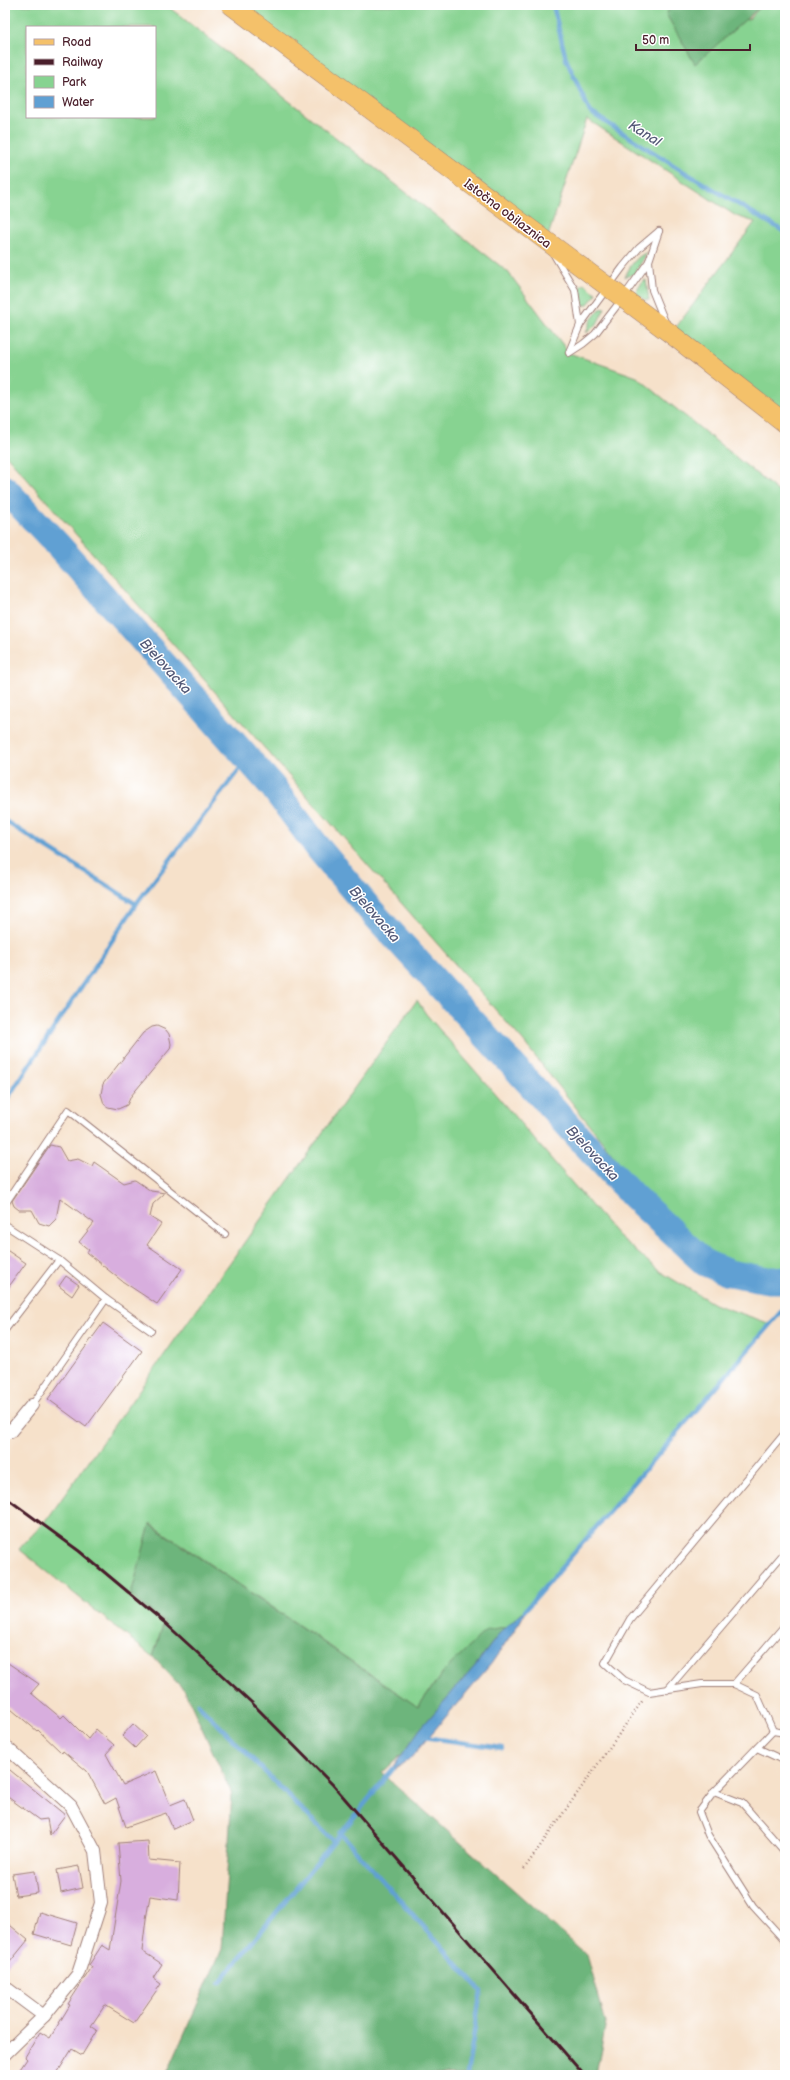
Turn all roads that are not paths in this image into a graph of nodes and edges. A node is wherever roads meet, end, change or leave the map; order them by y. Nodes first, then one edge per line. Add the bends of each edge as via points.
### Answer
1 (231, 5) edge
2 (546, 242) junction
3 (649, 261) junction
4 (615, 294) junction
5 (580, 325) junction
6 (671, 334) junction
7 (785, 423) edge
8 (5, 1204) edge
9 (5, 1225) edge
10 (225, 1234) dead end
11 (59, 1260) junction
12 (106, 1299) junction
13 (5, 1330) edge
14 (151, 1331) dead end
15 (32, 1405) joint
16 (5, 1429) edge
17 (785, 1433) edge
18 (785, 1552) edge
19 (785, 1624) edge
20 (734, 1684) junction
21 (667, 1690) junction
22 (772, 1731) junction
23 (785, 1733) edge
24 (5, 1746) edge
25 (757, 1748) junction
26 (785, 1761) edge
27 (714, 1792) junction
28 (785, 1852) edge
29 (785, 1941) edge
30 (5, 1987) edge
31 (44, 2016) junction
32 (5, 2054) edge

1 - 2 main road, Istočna obilaznica
2 - 4 main road, Istočna obilaznica
2 - 5 lane via 575,290
3 - 4 lane
3 - 4 lane via 659,231 639,248
3 - 6 lane via 652,290
4 - 5 lane
4 - 5 lane via 595,334 569,353
4 - 6 main road, Istočna obilaznica
6 - 7 main road, Istočna obilaznica
8 - 10 lane via 68,1110
9 - 11 lane
11 - 12 lane
11 - 13 lane
12 - 14 lane
12 - 15 lane
15 - 16 street via 10,1432
17 - 21 lane via 630,1619 605,1663 624,1680 649,1692
18 - 21 lane
19 - 20 lane
20 - 21 lane via 702,1684
20 - 22 lane via 757,1696
22 - 23 lane
22 - 25 lane
24 - 31 street via 72,1806 95,1851 101,1903 78,1974
25 - 26 lane
25 - 27 lane
27 - 28 lane via 742,1803
27 - 29 lane via 699,1812 708,1834 753,1906
30 - 31 street
31 - 32 street

